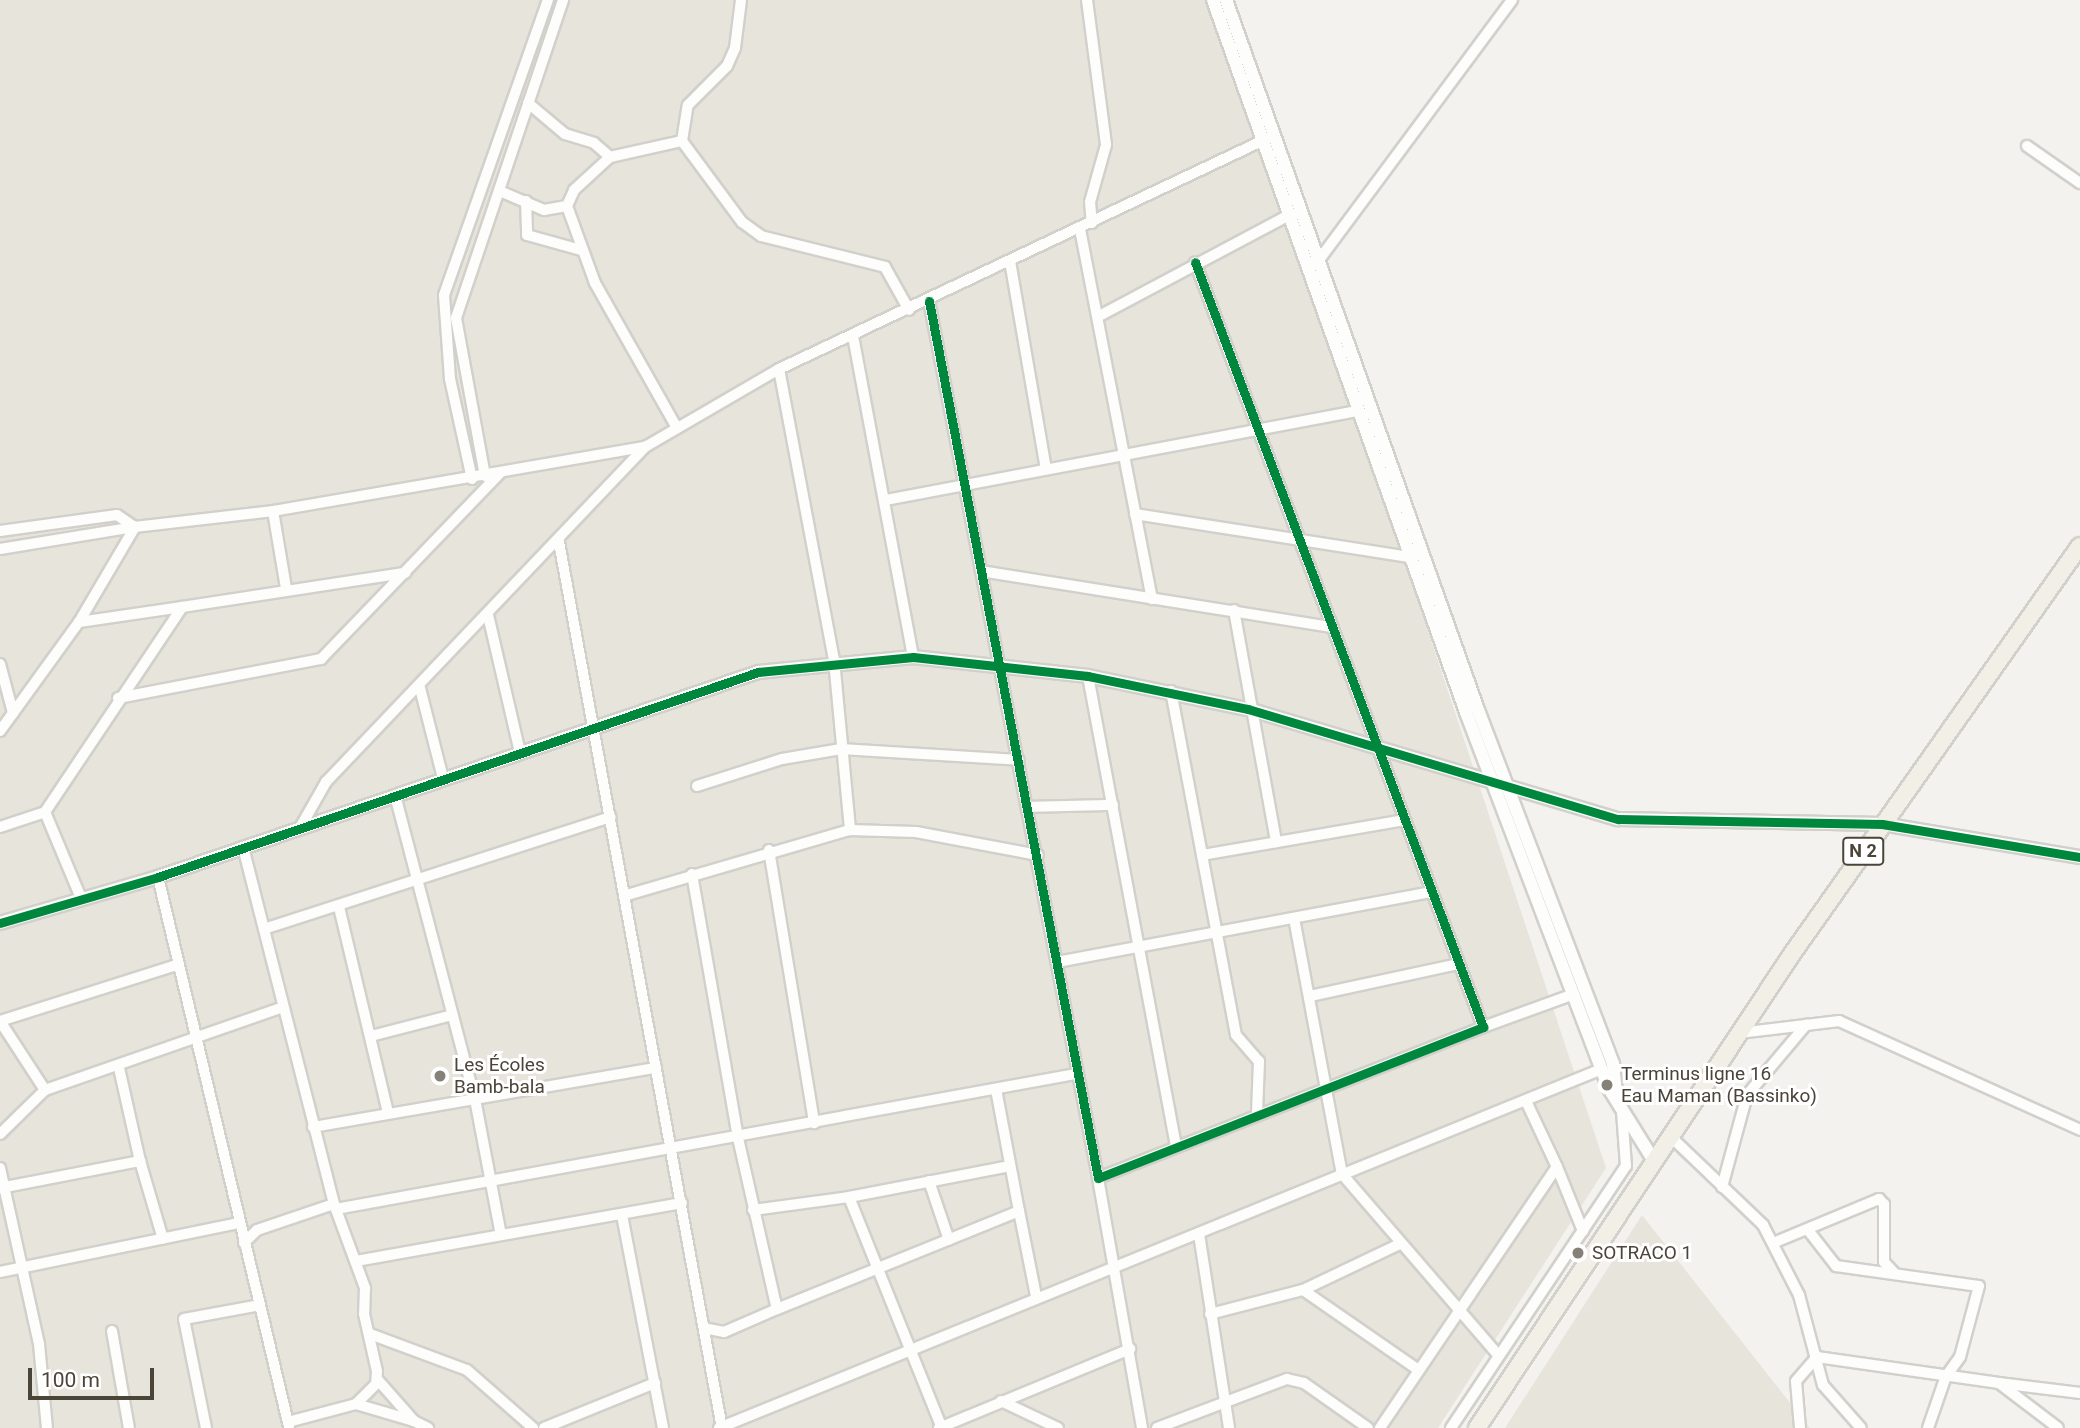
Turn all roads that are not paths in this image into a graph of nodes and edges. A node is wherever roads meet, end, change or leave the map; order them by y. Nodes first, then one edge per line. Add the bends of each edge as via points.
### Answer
1 (548, 0) edge
2 (562, 0) edge
3 (741, 0) edge
4 (1087, 0) edge
5 (1213, 0) edge
6 (1226, 0) edge
7 (1512, 0) edge
8 (528, 103) junction
9 (1264, 140) junction
10 (682, 141) junction
11 (2027, 146) dead end
12 (610, 157) junction
13 (2080, 183) edge
14 (502, 192) junction
15 (526, 201) junction
16 (567, 206) junction
17 (1291, 214) junction
18 (1092, 223) junction
19 (1080, 229) junction
20 (581, 250) junction
21 (1320, 260) junction
22 (1010, 261) junction
23 (1195, 262) junction
24 (1311, 271) junction
25 (929, 301) junction
26 (909, 310) junction
27 (1101, 315) junction
28 (853, 336) junction
29 (779, 369) junction
30 (1359, 411) junction
31 (1261, 427) junction
32 (677, 428) junction
33 (645, 447) junction
34 (1126, 453) junction
35 (1046, 469) junction
36 (499, 474) junction
37 (485, 477) junction
38 (472, 479) junction
39 (965, 485) junction
40 (886, 500) junction
41 (273, 511) junction
42 (1135, 514) junction
43 (135, 527) junction
44 (0, 531) edge
45 (559, 542) junction
46 (1302, 543) junction
47 (2080, 546) edge
48 (0, 549) edge
49 (1411, 557) junction
50 (981, 571) junction
51 (405, 573) junction
52 (286, 588) junction
53 (1152, 599) junction
54 (182, 607) junction
55 (1234, 610) junction
56 (488, 615) junction
57 (79, 622) junction
58 (1332, 627) junction
59 (913, 657) junction
60 (834, 660) junction
61 (0, 664) edge
62 (1001, 665) junction
63 (1088, 676) junction
64 (420, 688) junction
65 (1171, 691) junction
66 (118, 698) junction
67 (1248, 709) junction
68 (13, 713) junction
69 (592, 724) junction
70 (0, 731) edge
71 (1378, 748) junction
72 (841, 749) junction
73 (520, 752) junction
74 (1019, 761) junction
75 (443, 778) junction
76 (697, 786) dead end
77 (1496, 787) junction
78 (1510, 792) junction
79 (395, 795) junction
80 (1113, 805) junction
81 (1029, 807) junction
82 (45, 812) junction
83 (611, 817) junction
84 (1404, 820) junction
85 (1882, 824) junction
86 (0, 827) edge
87 (301, 827) junction
88 (850, 830) junction
89 (1276, 842) junction
90 (243, 847) junction
91 (769, 850) junction
92 (1038, 855) junction
93 (1202, 855) junction
94 (2080, 857) edge
95 (692, 874) junction
96 (158, 877) junction
97 (419, 878) junction
98 (1431, 892) junction
99 (627, 895) junction
100 (81, 898) junction
101 (338, 907) junction
102 (1294, 918) junction
103 (0, 923) edge
104 (267, 929) junction
105 (1217, 932) junction
106 (1138, 947) junction
107 (1057, 962) junction
108 (1458, 964) junction
109 (177, 965) junction
110 (1574, 994) junction
111 (1310, 996) junction
112 (280, 1008) junction
113 (452, 1016) junction
114 (0, 1021) edge
115 (1805, 1025) junction
116 (1483, 1027) junction
117 (1739, 1032) junction
118 (371, 1036) junction
119 (199, 1038) junction
120 (119, 1068) junction
121 (656, 1068) junction
122 (1602, 1069) junction
123 (1075, 1074) junction
124 (996, 1089) junction
125 (45, 1090) junction
126 (1324, 1090) junction
127 (1619, 1097) junction
128 (475, 1099) junction
129 (1526, 1101) junction
130 (388, 1112) junction
131 (1256, 1114) junction
132 (814, 1123) junction
133 (313, 1127) junction
134 (2080, 1130) edge
135 (0, 1134) edge
136 (1670, 1136) junction
137 (738, 1138) junction
138 (1176, 1146) junction
139 (671, 1149) junction
140 (140, 1161) junction
141 (1654, 1161) junction
142 (1010, 1166) junction
143 (1557, 1167) junction
144 (0, 1168) edge
145 (1342, 1174) junction
146 (1098, 1178) junction
147 (490, 1180) junction
148 (929, 1181) junction
149 (1722, 1187) junction
150 (2, 1188) edge
151 (849, 1197) junction
152 (682, 1203) junction
153 (335, 1207) junction
154 (753, 1210) junction
155 (1019, 1211) junction
156 (622, 1214) junction
157 (239, 1223) junction
158 (1808, 1230) junction
159 (1583, 1231) junction
160 (1199, 1234) junction
161 (501, 1235) junction
162 (163, 1239) junction
163 (949, 1240) junction
164 (244, 1243) junction
165 (1773, 1243) junction
166 (1400, 1244) junction
167 (356, 1261) junction
168 (1117, 1266) junction
169 (21, 1267) junction
170 (881, 1270) junction
171 (0, 1272) edge
172 (1895, 1274) junction
173 (1303, 1290) junction
174 (1036, 1296) junction
175 (255, 1306) junction
176 (777, 1309) junction
177 (1459, 1310) junction
178 (1210, 1314) junction
179 (704, 1328) junction
180 (112, 1331) dead end
181 (370, 1335) junction
182 (912, 1348) junction
183 (1129, 1349) junction
184 (1498, 1355) junction
185 (1817, 1357) junction
186 (1417, 1369) junction
187 (1946, 1376) junction
188 (378, 1380) junction
189 (1999, 1383) junction
190 (654, 1384) junction
191 (2080, 1393) edge
192 (1001, 1401) junction
193 (1223, 1401) junction
194 (356, 1404) junction
195 (414, 1421) junction
196 (289, 1425) edge
197 (47, 1428) edge
198 (128, 1428) edge
199 (206, 1428) edge
200 (428, 1428) edge
201 (533, 1428) edge
202 (544, 1428) edge
203 (663, 1428) edge
204 (721, 1428) edge
205 (941, 1428) edge
206 (1058, 1428) edge
207 (1142, 1428) edge
208 (1157, 1428) edge
209 (1229, 1428) edge
210 (1368, 1428) edge
211 (1380, 1428) edge
212 (1451, 1428) edge
213 (1477, 1428) edge
214 (1800, 1428) edge
215 (1861, 1428) edge
216 (1928, 1428) edge
217 (2058, 1428) edge

1 - 38 street via 444,295 450,379
2 - 8 street
3 - 10 street via 735,48 721,73 688,105
4 - 18 street via 1093,82 1106,138 1090,202
5 - 9 street
6 - 21 street
7 - 21 street
8 - 12 street via 565,134 594,143
8 - 14 street
9 - 17 street
9 - 18 street
10 - 12 street
10 - 26 street via 741,222 761,236 885,267
11 - 13 street
12 - 16 street via 574,190
14 - 15 street
14 - 37 street via 456,318
15 - 16 street via 544,210
15 - 20 street via 527,234
16 - 20 street
17 - 23 street
17 - 24 street
18 - 19 street
19 - 22 street
19 - 27 street
20 - 32 street
21 - 24 street
21 - 78 street
22 - 25 street
22 - 35 street
23 - 27 street
23 - 31 street
24 - 30 street
25 - 26 street
25 - 39 street
26 - 28 street
27 - 34 street
28 - 29 street
28 - 40 street
29 - 32 street
29 - 60 street
30 - 31 street
30 - 49 street
31 - 34 street
31 - 46 street
32 - 33 street
33 - 36 street
33 - 45 street
34 - 35 street
34 - 42 street
35 - 39 street
36 - 37 street
36 - 51 street
37 - 38 street
38 - 41 street
39 - 40 street
39 - 50 street
40 - 59 street
41 - 43 street
41 - 52 street
42 - 46 street
42 - 53 street
43 - 44 street via 117,515
43 - 48 street
43 - 57 street
45 - 56 street
45 - 69 street
46 - 49 street
46 - 58 street
47 - 85 main road, N 2
49 - 77 street
50 - 53 street
50 - 62 street
51 - 52 street
51 - 66 street via 310,664
52 - 54 street
53 - 55 street
54 - 57 street
54 - 66 street
55 - 58 street
55 - 67 street
56 - 64 street
56 - 73 street
57 - 68 street
58 - 71 street
59 - 60 street
59 - 62 street
60 - 69 street via 758,672
60 - 72 street
61 - 68 street
62 - 63 street
62 - 74 street
63 - 65 street
63 - 80 street
64 - 75 street
64 - 87 street via 326,782
65 - 67 street
65 - 93 street
66 - 82 street
67 - 71 street
67 - 89 street
68 - 70 street
69 - 73 street
69 - 83 street
71 - 77 street
71 - 84 street
72 - 74 street
72 - 76 street via 782,758
72 - 88 street
73 - 75 street
74 - 81 street
75 - 79 street
77 - 78 street
77 - 110 street
78 - 85 street via 1618,819
78 - 127 street via 1616,1073
79 - 87 street
79 - 97 street
80 - 81 street
80 - 106 street
81 - 92 street
82 - 86 street
82 - 100 street
83 - 97 street
83 - 99 street
84 - 89 street
84 - 98 street
85 - 94 street
85 - 117 main road, N 2
87 - 90 street
88 - 91 street
88 - 92 street via 916,832
89 - 93 street
90 - 96 street
90 - 104 street
91 - 95 street
91 - 132 street
92 - 107 street
93 - 105 street
95 - 99 street
95 - 137 street
96 - 100 street
96 - 109 street
97 - 101 street
97 - 113 street
98 - 102 street
98 - 108 street
99 - 121 street
100 - 103 street
101 - 104 street
101 - 118 street
102 - 105 street
102 - 111 street
104 - 112 street
105 - 106 street
105 - 131 street via 1236,1035 1259,1061
106 - 107 street
106 - 138 street
107 - 123 street
108 - 111 street
108 - 116 street
109 - 114 street
109 - 119 street
110 - 116 street
110 - 122 street
111 - 126 street
112 - 119 street
112 - 133 street
113 - 118 street
113 - 128 street
114 - 125 street
115 - 117 street
115 - 134 street via 1839,1021
115 - 149 street via 1747,1095
116 - 126 street
117 - 136 main road, N 2
118 - 130 street
119 - 120 street
119 - 157 street
120 - 125 street
120 - 140 street
121 - 128 street
121 - 139 street
122 - 127 street
122 - 129 street
123 - 124 street
123 - 146 street
124 - 132 street
124 - 142 street
125 - 135 street
126 - 131 street
126 - 145 street
127 - 141 street
127 - 159 street via 1626,1166
128 - 130 street
128 - 147 street
129 - 143 street
129 - 145 street
130 - 133 street
131 - 138 street
132 - 137 street
133 - 153 street
136 - 141 main road, N 2
136 - 149 street
137 - 139 street
137 - 154 street
138 - 146 street
139 - 147 street
139 - 152 street
140 - 150 street
140 - 162 street
141 - 213 main road, N 2
142 - 148 street
142 - 155 street
143 - 159 street
143 - 177 street
144 - 150 street
145 - 160 street
145 - 166 street
146 - 168 street
147 - 153 street
147 - 161 street
148 - 151 street
148 - 163 street
149 - 165 street via 1753,1213
150 - 169 street
151 - 154 street
151 - 170 street
152 - 156 street
152 - 179 street
153 - 164 street via 257,1230
153 - 167 street
154 - 176 street
155 - 163 street
155 - 174 street
156 - 161 street
156 - 190 street
157 - 162 street
157 - 164 street
158 - 165 street
158 - 172 street via 1832,1264
158 - 172 street via 1852,1206 1881,1200 1884,1262
159 - 184 street
160 - 168 street
160 - 178 street
161 - 167 street
162 - 169 street
163 - 170 street
164 - 175 street
165 - 185 street via 1799,1294
166 - 173 street
166 - 177 street
167 - 181 street
168 - 174 street
168 - 183 street
169 - 171 street
169 - 197 street via 39,1345
170 - 176 street
170 - 182 street
172 - 187 street via 1979,1286 1960,1357
173 - 178 street
173 - 186 street
174 - 182 street
175 - 196 street
175 - 199 street via 184,1319
176 - 179 street via 724,1332
177 - 184 street
177 - 186 street
178 - 193 street
179 - 204 street
180 - 198 street
181 - 188 street
181 - 201 street via 467,1370
182 - 204 street
182 - 205 street
183 - 192 street
183 - 207 street
184 - 212 street
185 - 187 street
185 - 214 street via 1796,1381
185 - 215 street via 1830,1396
186 - 211 street
187 - 189 street
187 - 216 street
188 - 194 street
188 - 195 street
189 - 191 street
189 - 217 street
190 - 202 street
190 - 203 street
192 - 205 street
192 - 206 street
193 - 208 street
193 - 209 street
193 - 210 street via 1296,1379
194 - 195 street
194 - 196 street
195 - 200 street

